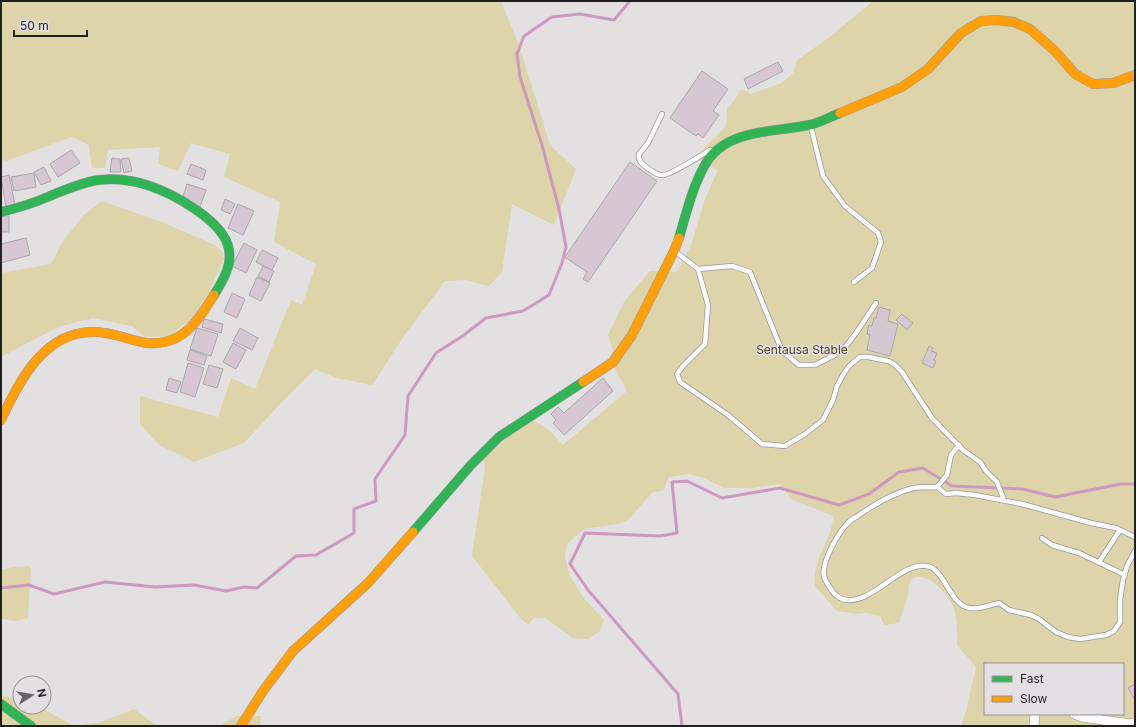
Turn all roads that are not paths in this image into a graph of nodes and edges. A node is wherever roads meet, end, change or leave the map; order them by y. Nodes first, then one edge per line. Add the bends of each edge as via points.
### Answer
1 (1135, 75) edge
2 (662, 114) dead end
3 (811, 125) junction
4 (725, 145) junction
5 (1, 212) edge
6 (674, 250) junction
7 (698, 269) junction
8 (854, 282) dead end
9 (876, 303) dead end
10 (1, 420) edge
11 (959, 445) junction
12 (939, 485) junction
13 (1003, 498) junction
14 (1120, 530) junction
15 (1135, 537) edge
16 (1042, 538) dead end
17 (1135, 551) edge
18 (1099, 562) junction
19 (1125, 575) junction
20 (1, 704) edge
21 (1035, 715) edge
22 (1077, 715) edge
23 (1135, 723) edge
24 (31, 726) edge
25 (241, 726) edge
26 (1034, 726) edge

1 - 3 street via 1113,83 1093,84 1075,74 1055,51 1030,29 1014,22 981,21 961,33 928,68 902,87
2 - 4 lane via 638,157 643,164 662,176 716,147
3 - 4 street via 746,135
3 - 8 lane via 823,176 845,206 878,233 882,242 872,268
4 - 6 street via 708,160 697,183
5 - 10 street via 25,206 92,180 110,178 137,182 194,208 216,225 227,241 230,258 218,288 195,324 189,329 174,338 148,344 94,331 73,335 44,353 27,371
6 - 7 lane
6 - 25 street via 632,335 613,362 499,437 470,466 368,583 293,651
7 - 9 lane via 732,266 750,272 782,351 798,365 815,365 846,346
7 - 11 lane via 708,306 705,344 683,366 677,374 678,378 762,444 785,446 823,420 844,373 860,357 868,357 888,361 898,367 932,418
11 - 12 lane via 951,455 948,474
11 - 13 lane via 980,462 997,482
12 - 13 lane via 946,494 956,492
12 - 19 lane via 914,488 894,496 874,505 847,524 825,564 824,575 833,592 841,598 857,599 916,567 927,566 934,569 959,603 967,608 999,603 1009,610 1039,619 1056,632 1080,639 1106,635 1120,622 1120,600
13 - 14 lane
14 - 15 lane
14 - 18 lane
16 - 18 lane via 1052,545
17 - 19 lane
18 - 19 lane
20 - 24 street
21 - 26 street
22 - 23 street

